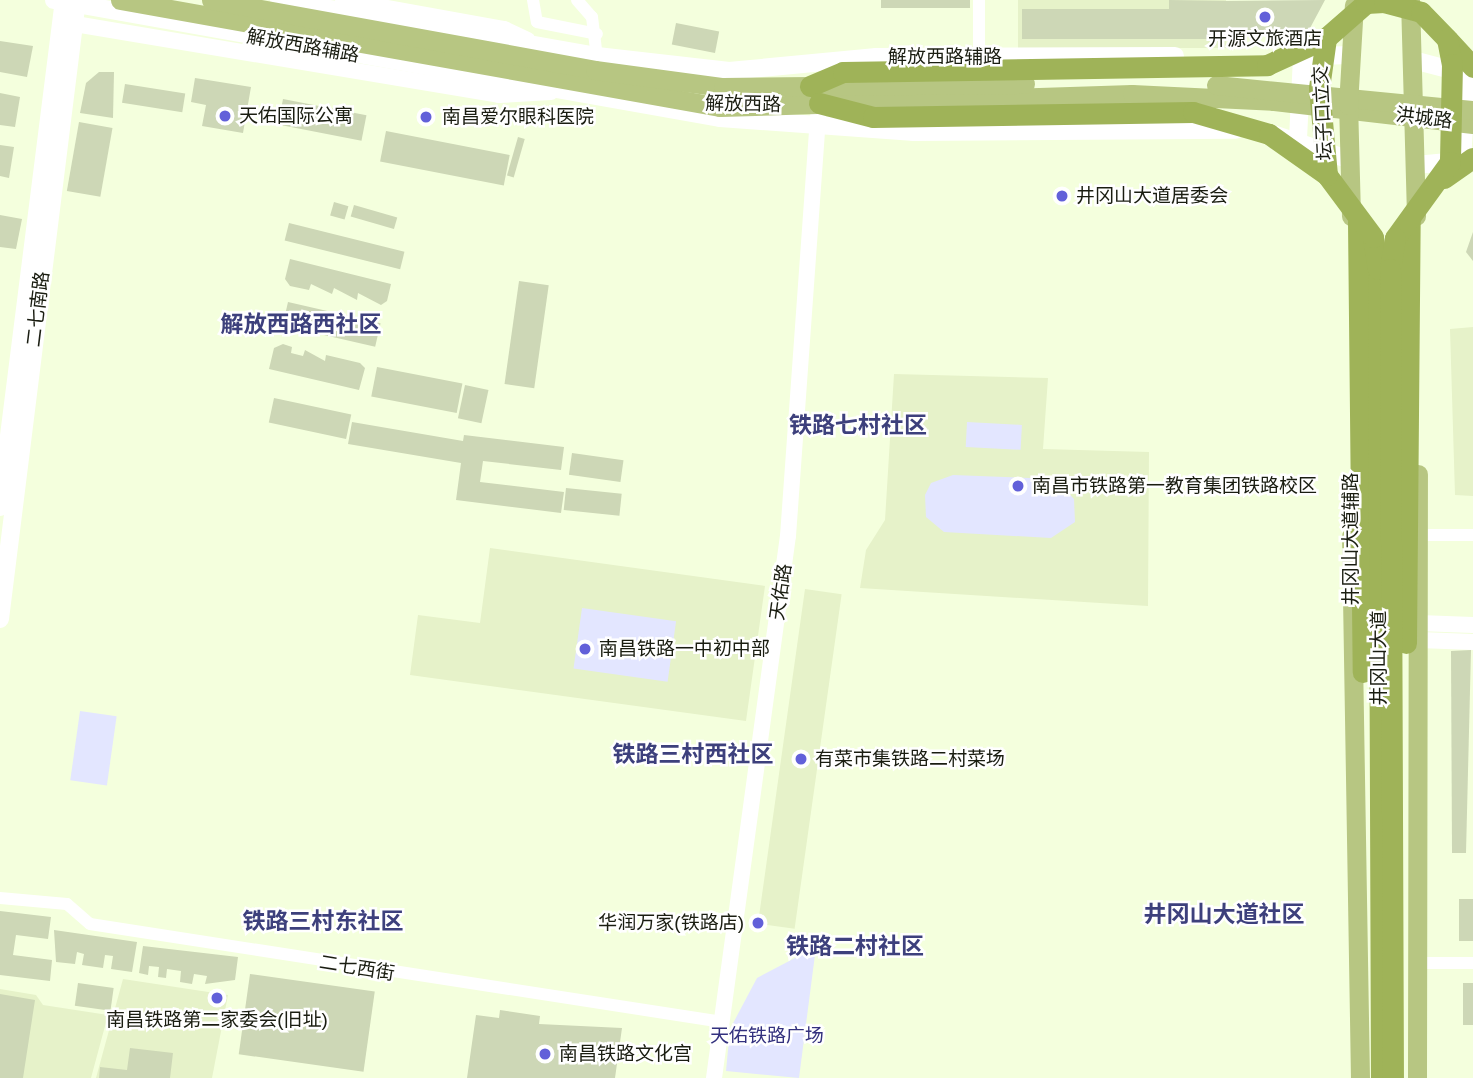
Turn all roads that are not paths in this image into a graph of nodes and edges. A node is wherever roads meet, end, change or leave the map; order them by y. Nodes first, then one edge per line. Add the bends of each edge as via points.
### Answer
1 (54, 0) edge
2 (64, 0) edge
3 (77, 0) edge
4 (120, 0) edge
5 (211, 0) edge
6 (279, 0) edge
7 (343, 0) edge
8 (533, 0) edge
9 (577, 0) edge
10 (979, 0) edge
11 (1415, 4) edge
12 (1353, 5) edge
13 (67, 23) junction
14 (597, 34) junction
15 (1326, 38) junction
16 (1447, 39) junction
17 (543, 47) junction
18 (1350, 55) junction
19 (597, 56) junction
20 (979, 57) junction
21 (1302, 57) junction
22 (616, 58) junction
23 (1413, 61) junction
24 (729, 71) junction
25 (1471, 72) edge
26 (654, 87) junction
27 (551, 92) junction
28 (688, 92) junction
29 (814, 95) junction
30 (616, 102) junction
31 (1375, 105) junction
32 (1473, 110) edge
33 (720, 118) junction
34 (1473, 124) edge
35 (817, 125) junction
36 (1298, 139) junction
37 (1350, 160) junction
38 (1469, 160) edge
39 (1416, 165) junction
40 (1327, 174) junction
41 (1443, 180) junction
42 (1357, 210) junction
43 (1411, 212) junction
44 (1373, 237) joint
45 (1351, 387) junction
46 (1417, 387) junction
47 (0, 507) edge
48 (1418, 534) junction
49 (1473, 535) edge
50 (0, 619) edge
51 (1473, 625) edge
52 (1415, 640) junction
53 (1473, 642) edge
54 (1363, 680) junction
55 (1407, 689) junction
56 (1416, 757) junction
57 (1358, 761) junction
58 (0, 898) edge
59 (1417, 963) junction
60 (1473, 963) edge
61 (722, 1022) junction
62 (714, 1078) edge
63 (1360, 1078) edge
64 (1381, 1078) edge
65 (1393, 1078) edge
66 (1417, 1078) edge

1 - 27 main road, 解放西路辅路
2 - 13 main road, 二七南路
3 - 13 main road, 二七南路
4 - 26 main road, 解放西路
5 - 26 main road, 解放西路
6 - 17 main road, 解放西路辅路
7 - 17 street, 解放西路辅路 via 505,29
8 - 14 street via 537,22
9 - 14 street
10 - 20 street
11 - 12 highway, 坛子口立交
11 - 16 highway
11 - 23 main road
12 - 15 highway, 坛子口立交
12 - 18 main road, 井冈山大道辅路
13 - 27 street, 解放西路辅路 via 499,95
13 - 47 main road, 二七南路
13 - 50 main road, 二七南路
14 - 19 street
15 - 29 highway via 1266,65 843,72
15 - 40 highway, 坛子口立交 via 1319,88
16 - 25 highway
16 - 41 highway via 1451,143
17 - 19 main road, 解放西路辅路
18 - 21 main road, 解放西路辅路
18 - 37 main road, 井冈山大道辅路
19 - 22 main road, 解放西路辅路
20 - 21 main road, 解放西路辅路
20 - 24 main road, 解放西路辅路 via 864,57
21 - 36 main road
22 - 24 main road, 解放西路辅路
22 - 26 main road
23 - 25 main road
23 - 39 main road
24 - 28 main road
25 - 38 main road
26 - 28 main road, 解放西路
26 - 30 main road
27 - 30 main road, 解放西路辅路
28 - 29 main road, 解放西路 via 720,107
28 - 33 main road
29 - 31 main road, 解放西路 via 1132,94
29 - 35 street, 天佑路
29 - 40 highway via 873,117 1193,112 1269,134
30 - 33 main road, 解放西路辅路
31 - 32 main road, 洪城路
31 - 34 main road, 洪城路
33 - 35 main road, 解放西路辅路
35 - 36 main road, 解放西路辅路 via 914,132 1226,129
35 - 61 street, 天佑路 via 788,536
36 - 37 main road, 解放西路辅路
37 - 45 main road, 井冈山大道辅路
38 - 39 main road
38 - 41 highway
39 - 46 main road
40 - 42 highway, 坛子口立交
41 - 43 highway
42 - 44 highway, 坛子口立交
42 - 54 highway
43 - 52 highway
43 - 65 highway, 井冈山大道 via 1395,238
44 - 64 highway, 井冈山大道 via 1378,269
45 - 46 main road via 1379,405 1401,401
45 - 57 main road, 井冈山大道辅路 via 1351,667
46 - 48 main road
48 - 49 street
48 - 52 main road
51 - 52 street
52 - 53 street
52 - 55 main road
52 - 56 main road
54 - 55 main road via 1364,702 1385,716 1398,713
54 - 57 main road
55 - 56 main road
56 - 59 main road
57 - 63 main road, 井冈山大道辅路
58 - 61 street, 二七西街 via 67,904 90,924
59 - 60 street
59 - 66 main road
61 - 62 street, 天佑路

